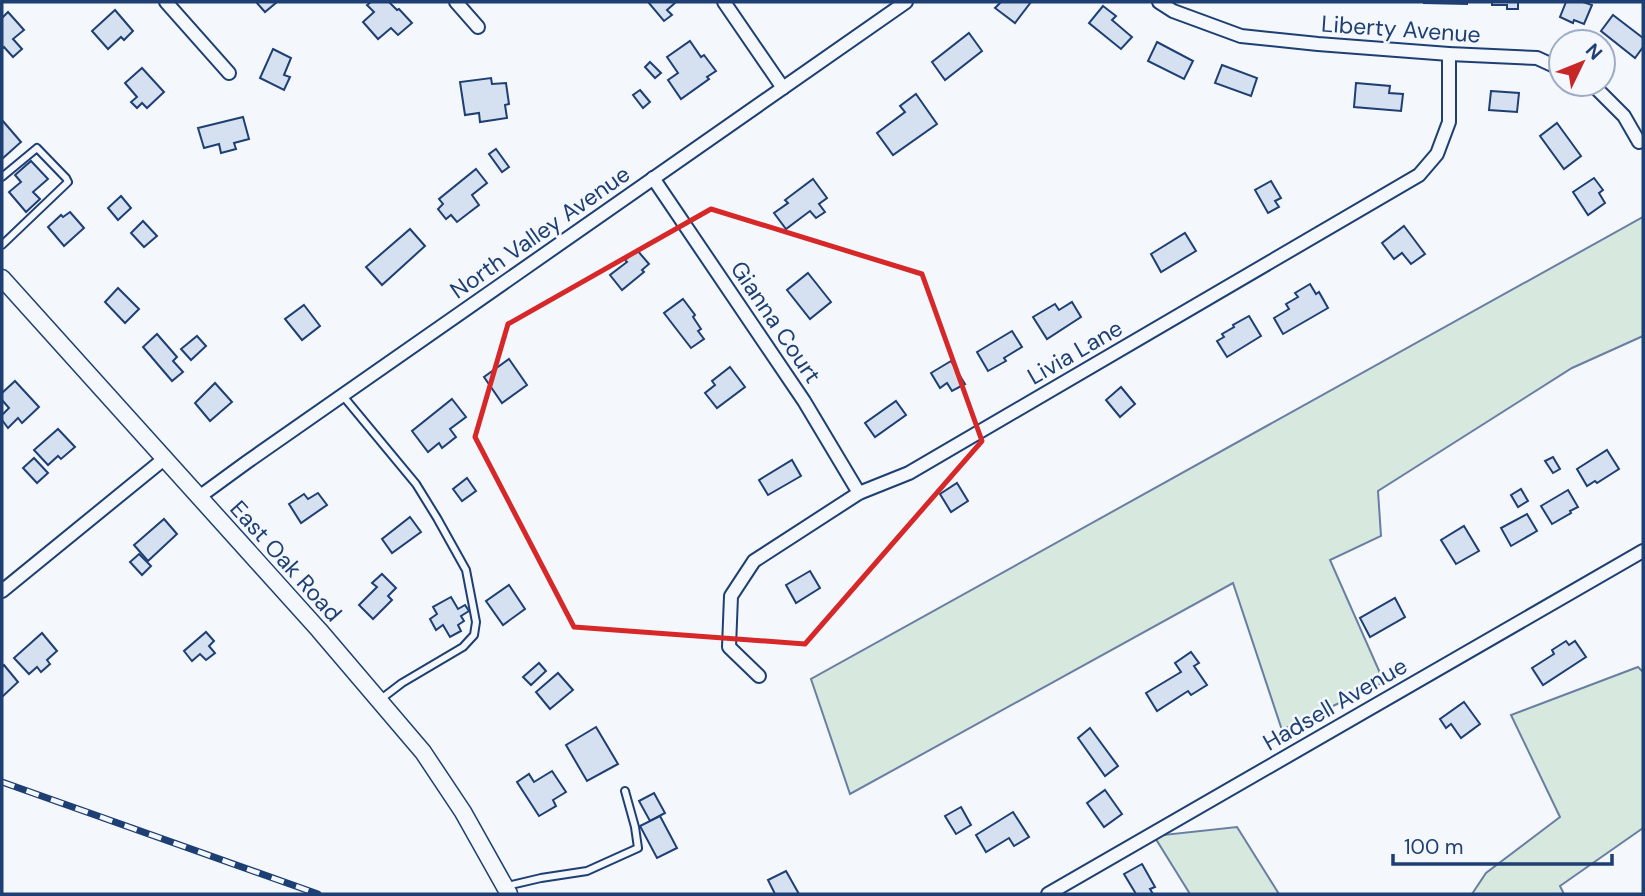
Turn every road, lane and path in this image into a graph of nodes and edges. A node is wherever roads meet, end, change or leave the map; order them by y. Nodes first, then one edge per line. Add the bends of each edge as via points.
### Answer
1 (166, 2) edge
2 (456, 2) edge
3 (724, 2) edge
4 (906, 2) edge
5 (1159, 2) edge
6 (478, 27) dead end
7 (1449, 54) junction
8 (1547, 63) edge
9 (229, 73) dead end
10 (783, 88) junction
11 (1606, 98) edge
12 (1639, 142) dead end
13 (2, 177) edge
14 (653, 178) junction
15 (2, 245) edge
16 (2, 278) edge
17 (343, 396) junction
18 (164, 459) junction
19 (859, 493) junction
20 (199, 497) junction
21 (1643, 551) edge
22 (2, 591) edge
23 (759, 676) dead end
24 (379, 700) junction
25 (625, 791) dead end
26 (507, 890) edge
27 (1048, 894) edge

1 - 9 street
2 - 6 street
3 - 10 street
4 - 10 street, North Valley Avenue
5 - 7 street, Liberty Avenue via 1241,36
7 - 8 street, Liberty Avenue via 1537,58
7 - 19 street, Livia Lane via 1449,122 1437,154 1419,175 909,473
10 - 14 street, North Valley Avenue
11 - 12 street via 1624,116
13 - 15 lane via 37,148 68,182
14 - 17 street, North Valley Avenue
14 - 19 street, Gianna Court via 804,401
16 - 18 street, East Oak Road
17 - 20 street, North Valley Avenue
17 - 24 lane via 416,484 437,518 466,570 476,622 474,635 463,647
18 - 20 street, East Oak Road
18 - 22 street
19 - 23 street, Livia Lane via 754,561 731,596 729,647
20 - 24 street, East Oak Road
21 - 27 street, Hadsell Avenue
24 - 26 street, East Oak Road via 423,752
25 - 26 lane via 638,848 587,871 541,877

